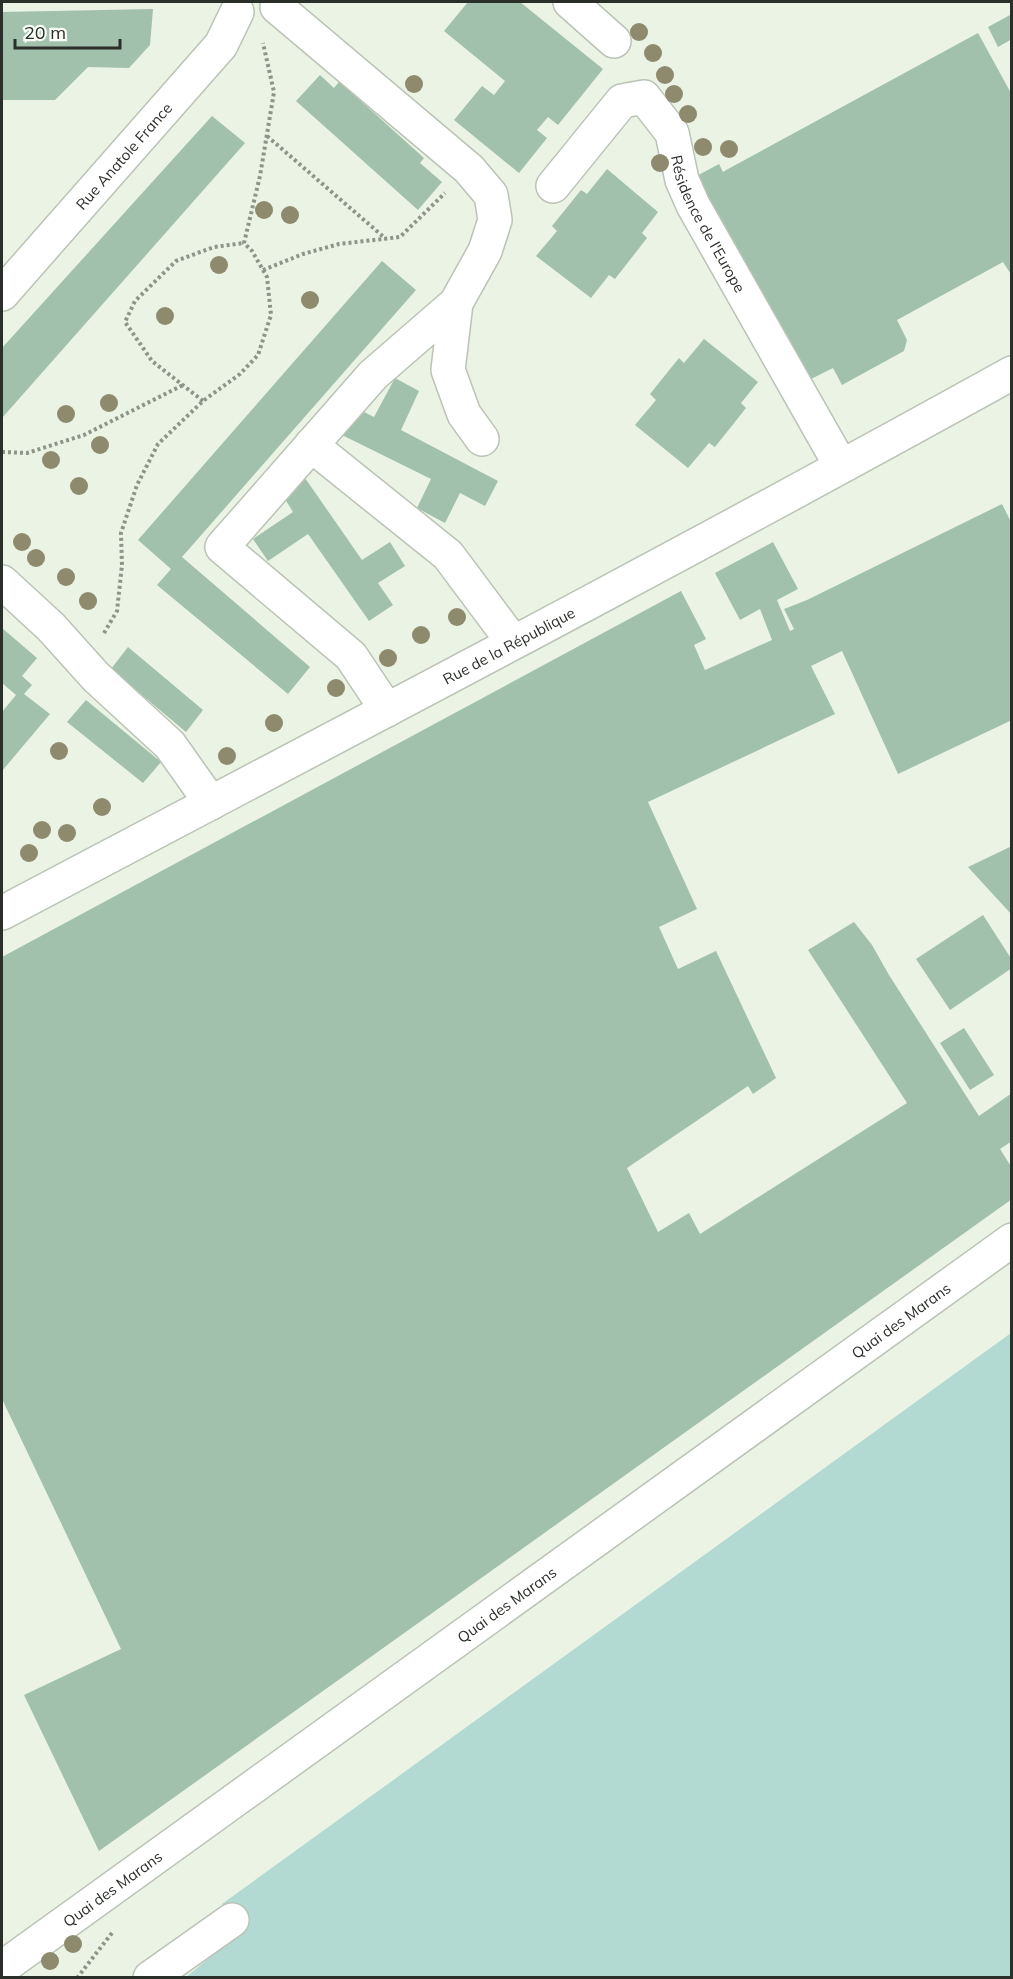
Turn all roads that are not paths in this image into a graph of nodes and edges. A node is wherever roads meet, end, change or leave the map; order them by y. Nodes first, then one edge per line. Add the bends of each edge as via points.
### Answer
1 (570, 2) edge
2 (256, 8) edge
3 (614, 41) dead end
4 (553, 186) dead end
5 (2, 294) edge
6 (456, 303) junction
7 (1011, 372) edge
8 (482, 439) dead end
9 (311, 445) junction
10 (841, 466) junction
11 (2, 582) edge
12 (513, 642) junction
13 (387, 710) junction
14 (211, 803) junction
15 (2, 913) edge
16 (1011, 1240) edge
17 (232, 1920) dead end
18 (2, 1968) edge
19 (150, 1977) edge

1 - 3 street
2 - 5 street, Rue Anatole France
2 - 6 street via 469,169 491,195 495,220 485,251
4 - 10 street, Résidence de l'Europe via 622,101 644,97 672,133 682,180 693,206
6 - 8 street via 448,370 464,414
6 - 9 street via 373,375
7 - 10 street, Rue de la République
9 - 12 street via 448,555
9 - 13 street via 222,547 351,656
10 - 12 street, Rue de la République
11 - 14 street via 170,745
12 - 13 street, Rue de la République
13 - 14 street, Rue de la République
14 - 15 street, Rue de la République
16 - 18 street, Quai des Marans
17 - 19 street

